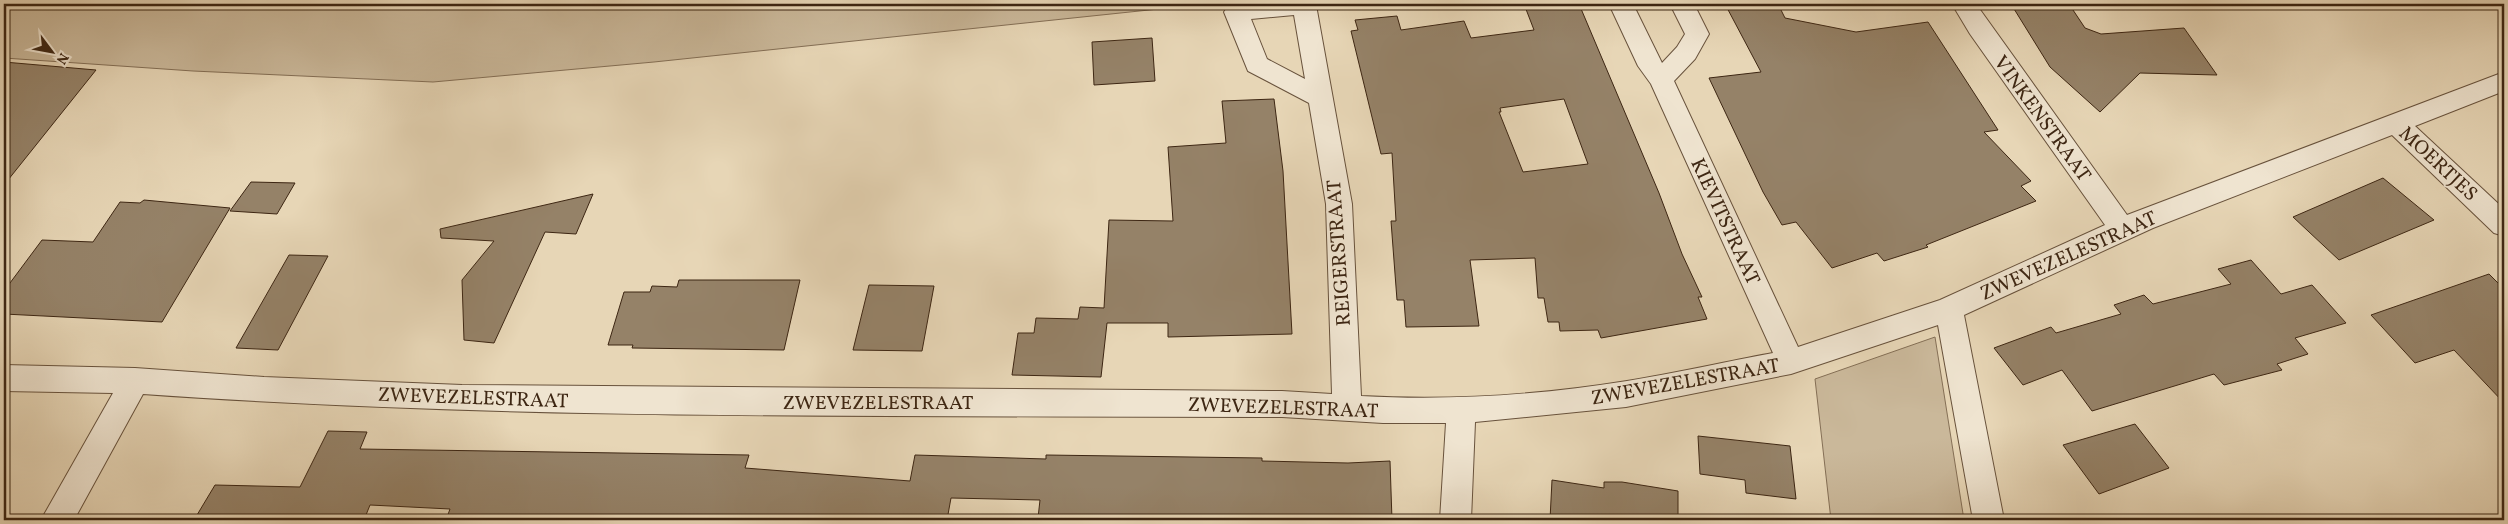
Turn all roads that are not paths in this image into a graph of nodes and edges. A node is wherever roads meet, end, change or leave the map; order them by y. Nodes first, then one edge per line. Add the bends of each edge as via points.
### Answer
1 (1621, 4) edge
2 (1682, 4) edge
3 (1964, 4) edge
4 (1661, 79) junction
5 (2504, 81) edge
6 (1320, 98) dead end
7 (2396, 122) junction
8 (2504, 225) edge
9 (2123, 230) junction
10 (1949, 309) junction
11 (1791, 362) junction
12 (4, 378) edge
13 (135, 381) junction
14 (1347, 408) junction
15 (1461, 410) junction
16 (57, 520) edge
17 (1456, 520) edge
18 (1989, 520) edge

1 - 4 street, KIEVITSTRAAT via 1650,66
2 - 4 street via 1698,34 1686,54
3 - 9 street, VINKENSTRAAT
4 - 11 street, KIEVITSTRAAT
5 - 7 street, ZWEVEZELESTRAAT
6 - 14 street, REIGERSTRAAT via 1339,204
7 - 8 street, MOERTJES
7 - 9 street, ZWEVEZELESTRAAT
9 - 10 street, ZWEVEZELESTRAAT
10 - 11 street, ZWEVEZELESTRAAT
10 - 18 street
11 - 15 street, ZWEVEZELESTRAAT via 1626,394 1514,408
12 - 13 street, ZWEVEZELESTRAAT
13 - 14 street, ZWEVEZELESTRAAT via 462,398 1272,404
13 - 16 street
14 - 15 street, ZWEVEZELESTRAAT
15 - 17 street

